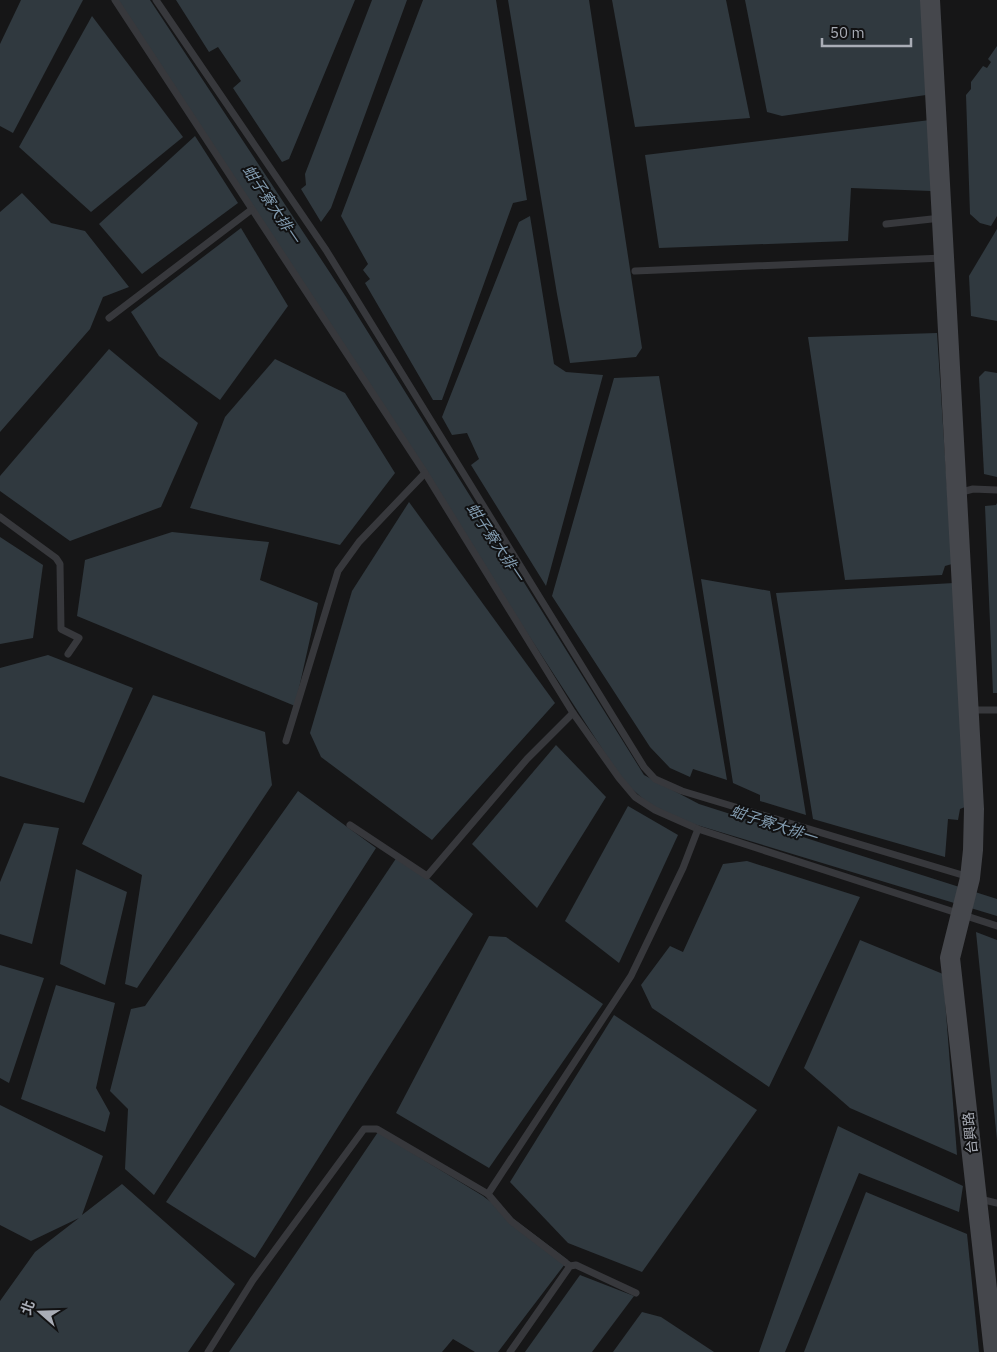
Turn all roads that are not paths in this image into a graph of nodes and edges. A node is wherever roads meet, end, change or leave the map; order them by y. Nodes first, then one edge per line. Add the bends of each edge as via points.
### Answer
1 (115, 0) edge
2 (156, 0) edge
3 (930, 0) edge
4 (251, 210) junction
5 (942, 218) junction
6 (886, 224) dead end
7 (944, 258) junction
8 (635, 271) dead end
9 (109, 318) dead end
10 (425, 473) junction
11 (997, 490) edge
12 (957, 493) junction
13 (0, 517) edge
14 (68, 654) dead end
15 (969, 710) junction
16 (997, 710) edge
17 (573, 712) junction
18 (286, 740) dead end
19 (350, 825) dead end
20 (698, 829) junction
21 (970, 878) junction
22 (959, 914) junction
23 (997, 926) edge
24 (488, 1194) junction
25 (977, 1198) junction
26 (997, 1203) edge
27 (570, 1266) junction
28 (636, 1293) dead end
29 (208, 1352) edge
30 (510, 1352) edge
31 (994, 1352) edge

1 - 4 lane
2 - 21 lane via 326,250 644,767 655,779 682,791
3 - 5 street, 台興路
4 - 9 lane
4 - 10 lane
5 - 6 lane
5 - 7 street, 台興路
7 - 8 lane
7 - 12 street, 台興路
10 - 17 lane
10 - 18 lane via 358,542 338,571
11 - 12 lane via 973,489
12 - 15 street, 台興路
13 - 14 lane via 60,564 61,629 79,638
15 - 16 lane
15 - 21 street, 台興路 via 974,810
17 - 19 lane via 515,772 428,876
17 - 20 lane via 635,797 655,810
20 - 22 lane
20 - 24 lane via 683,868 631,976
21 - 22 street, 台興路
22 - 23 lane
22 - 25 street, 台興路 via 950,958
24 - 27 lane via 511,1221
24 - 29 lane via 377,1128 364,1129 253,1280
25 - 26 lane
25 - 31 street, 台興路
27 - 28 lane via 576,1265
27 - 30 lane

